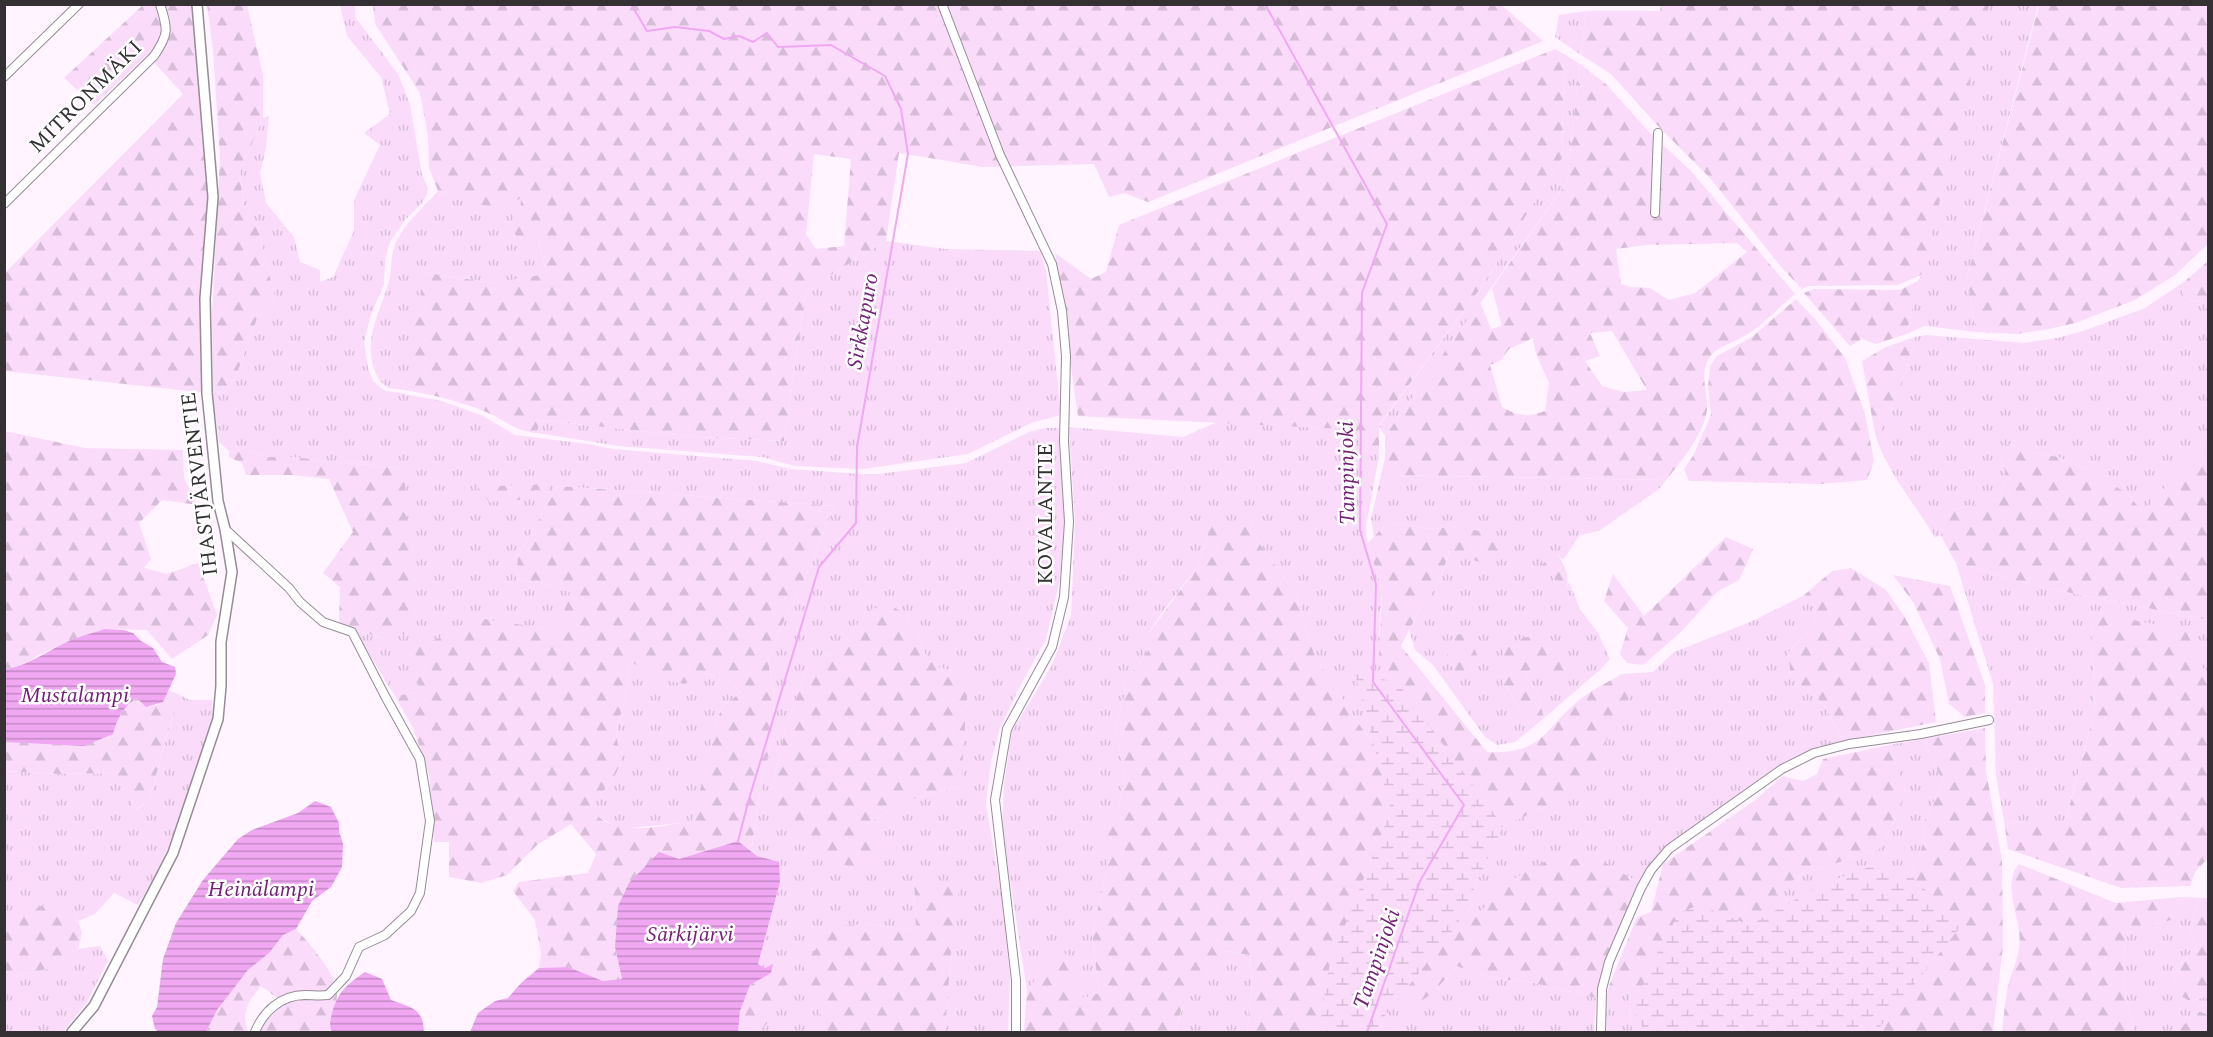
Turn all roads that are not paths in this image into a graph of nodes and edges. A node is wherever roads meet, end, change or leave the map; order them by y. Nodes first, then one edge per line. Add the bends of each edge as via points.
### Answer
1 (79, 4) edge
2 (160, 4) edge
3 (197, 4) edge
4 (942, 4) edge
5 (4, 77) edge
6 (1658, 133) dead end
7 (4, 204) edge
8 (1654, 213) dead end
9 (225, 529) junction
10 (1989, 720) dead end
11 (72, 1032) edge
12 (255, 1032) edge
13 (1016, 1032) edge
14 (1601, 1032) edge

1 - 5 street
2 - 7 street, MITRONMÄKI via 166,39 154,56
3 - 9 street, IHASTJÄRVENTIE via 213,197 205,299 207,393 218,501
4 - 13 street, KOVALANTIE via 1000,155 1052,264 1066,356 1064,441 1068,522 1064,597 1052,647 1007,729 994,800 1016,980
6 - 8 street
9 - 11 street, IHASTJÄRVENTIE via 232,572 220,642 218,719 173,852 94,1006
9 - 12 street via 323,622 352,632 420,759 430,821 420,893 411,911 385,935 359,947 346,976 328,995 288,996 259,1022
10 - 14 street via 1814,753 1782,769 1669,849 1641,888 1610,962 1602,989

